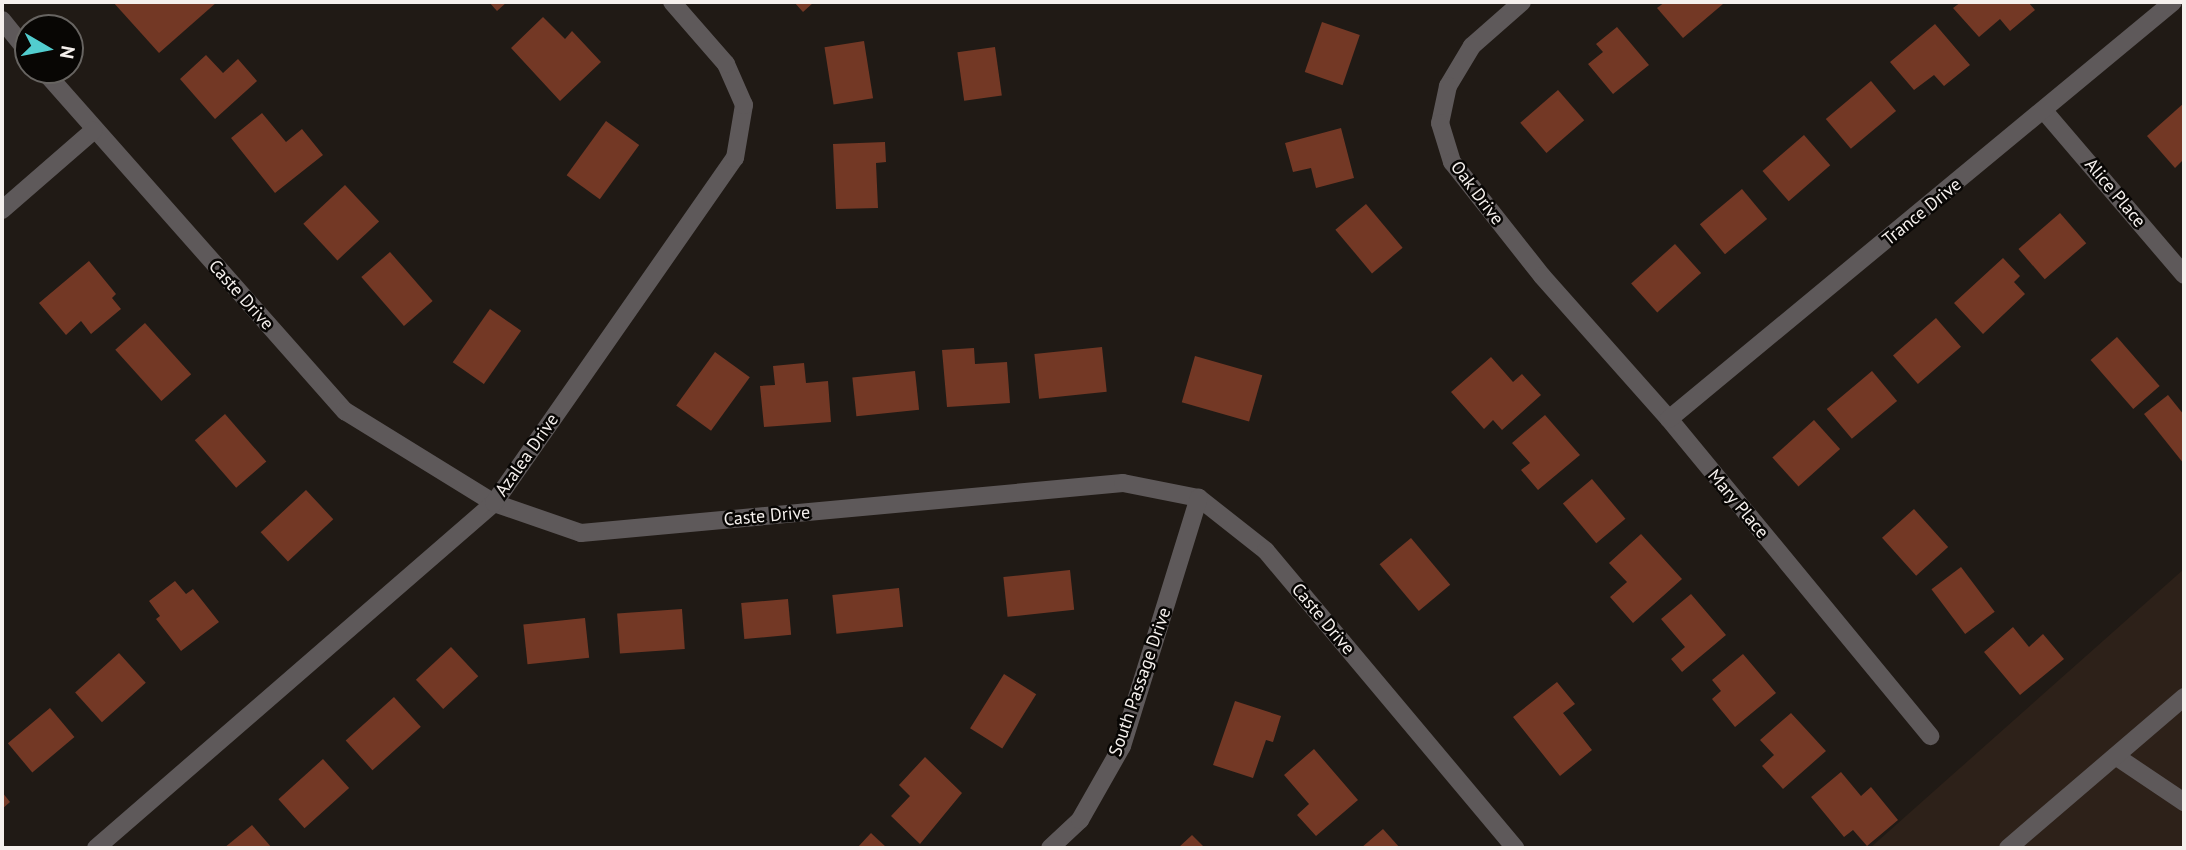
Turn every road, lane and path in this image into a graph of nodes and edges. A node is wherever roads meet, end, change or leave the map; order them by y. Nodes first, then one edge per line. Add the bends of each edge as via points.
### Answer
1 (672, 2) edge
2 (1522, 2) edge
3 (2173, 2) edge
4 (2, 20) edge
5 (14, 35) edge
6 (54, 84) edge
7 (2045, 112) junction
8 (93, 131) junction
9 (2, 210) edge
10 (2184, 275) edge
11 (1542, 276) joint
12 (1669, 419) junction
13 (1199, 498) junction
14 (494, 503) junction
15 (2184, 697) edge
16 (1930, 736) dead end
17 (2117, 757) junction
18 (2184, 802) edge
19 (96, 848) edge
20 (1050, 848) edge
21 (1516, 848) edge
22 (2008, 848) edge

1 - 14 street, Azalea Drive via 726,64 744,105 735,158
2 - 11 street, Oak Drive via 1472,46 1448,86 1440,123 1452,162
3 - 7 street, Trance Drive
4 - 5 street
6 - 8 street, Caste Drive
7 - 10 street, Alice Place
7 - 12 street, Trance Drive
8 - 9 street
8 - 14 street, Caste Drive via 345,411
11 - 12 street, Mary Place
12 - 16 street, Mary Place
13 - 14 street, Caste Drive via 1123,483 581,533
13 - 20 street, South Passage Drive via 1122,746 1080,820
13 - 21 street, Caste Drive via 1266,551
14 - 19 street, Azalea Drive
15 - 17 street
17 - 18 street
17 - 22 street

